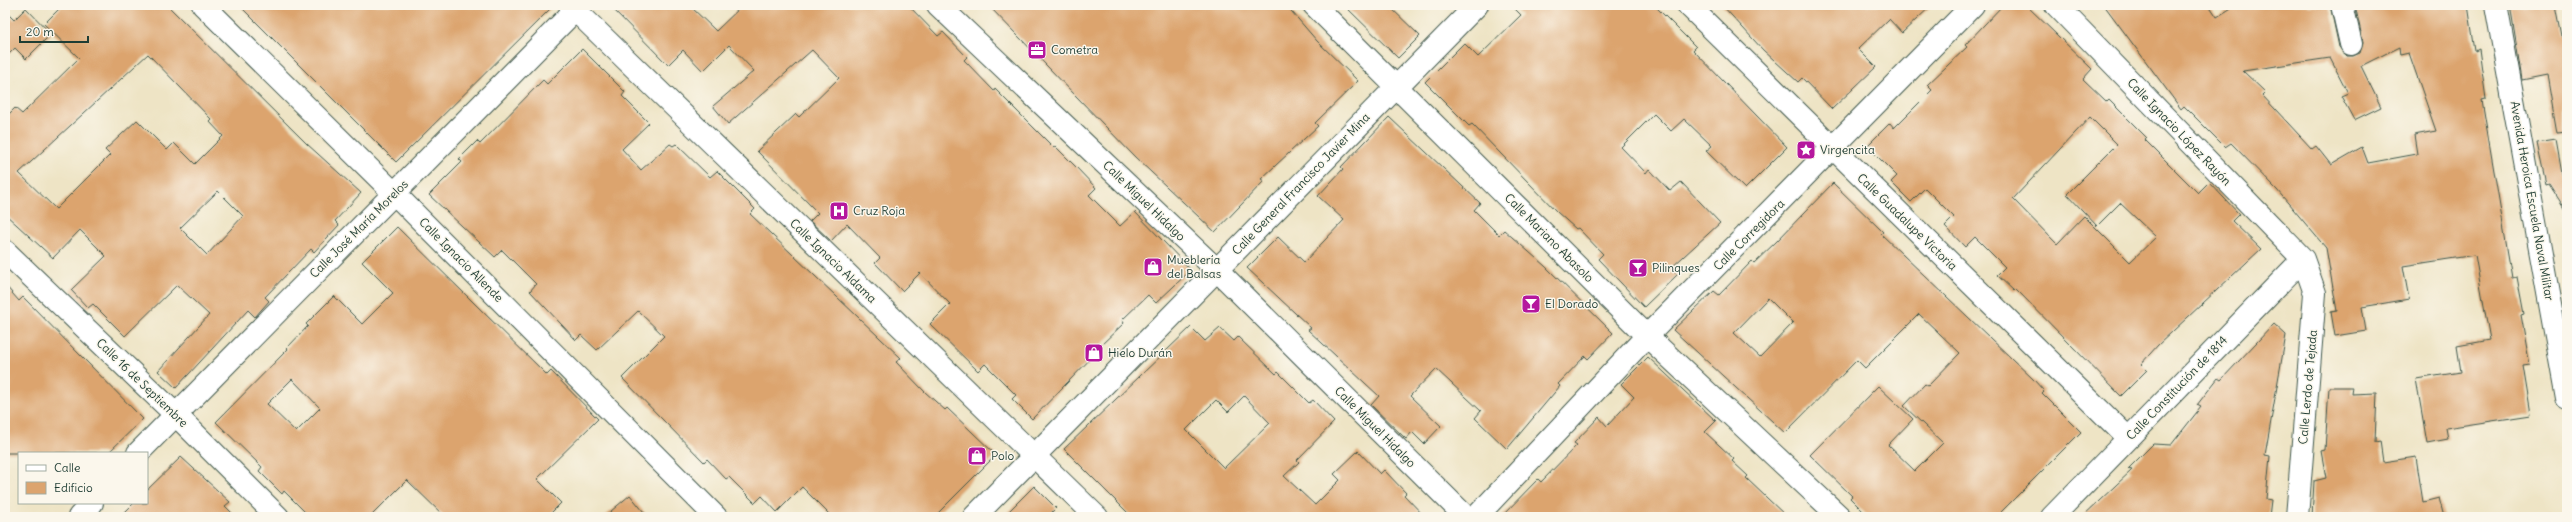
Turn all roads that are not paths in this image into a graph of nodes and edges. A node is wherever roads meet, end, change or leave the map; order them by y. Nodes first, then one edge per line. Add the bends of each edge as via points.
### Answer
1 (203, 5) edge
2 (938, 5) edge
3 (1314, 5) edge
4 (1477, 5) edge
5 (1688, 5) edge
6 (1973, 5) edge
7 (2056, 5) edge
8 (2342, 5) edge
9 (2496, 5) edge
10 (575, 7) edge
11 (2351, 44) dead end
12 (1397, 85) junction
13 (1833, 150) junction
14 (394, 193) junction
15 (5, 252) edge
16 (2303, 259) junction
17 (1217, 270) junction
18 (2562, 334) edge
19 (1648, 336) junction
20 (2567, 398) edge
21 (175, 414) junction
22 (2128, 438) junction
23 (139, 452) edge
24 (1035, 456) junction
25 (91, 504) edge
26 (79, 517) edge
27 (278, 517) edge
28 (716, 517) edge
29 (974, 517) edge
30 (1097, 517) edge
31 (1466, 517) edge
32 (1476, 517) edge
33 (1840, 517) edge
34 (2052, 517) edge
35 (2297, 517) edge

1 - 14 street, Calle Ignacio Allende
2 - 17 street, Calle Miguel Hidalgo
3 - 12 street, Calle Mariano Abasolo
4 - 12 street, Calle General Francisco Javier Mina
5 - 13 street, Calle Guadalupe Victoria
6 - 13 street, Calle Corregidora
7 - 16 street, Calle Ignacio López Rayón
8 - 11 street
9 - 18 street, Avenida Heroica Escuela Naval Militar
10 - 14 street, Calle José María Morelos
10 - 24 street, Calle Ignacio Aldama
12 - 17 street, Calle General Francisco Javier Mina
12 - 19 street, Calle Mariano Abasolo
13 - 19 street, Calle Corregidora
13 - 22 street, Calle Guadalupe Victoria
14 - 21 street, Calle José María Morelos
14 - 28 street, Calle Ignacio Allende
15 - 21 street, Calle 16 de Septiembre
16 - 22 street, Calle Constitución de 1814
16 - 35 street, Calle Lerdo de Tejada via 2316,293
17 - 24 street, Calle General Francisco Javier Mina
17 - 31 street, Calle Miguel Hidalgo
18 - 20 street, Avenida Heroica Escuela Naval Militar
19 - 32 street, Calle Corregidora
19 - 33 street, Calle Mariano Abasolo
21 - 23 street, Calle José María Morelos
21 - 27 street, Calle 16 de Septiembre
22 - 34 street, Calle Constitución de 1814
24 - 29 street, Calle General Francisco Javier Mina
24 - 30 street, Calle Ignacio Aldama
25 - 26 street

